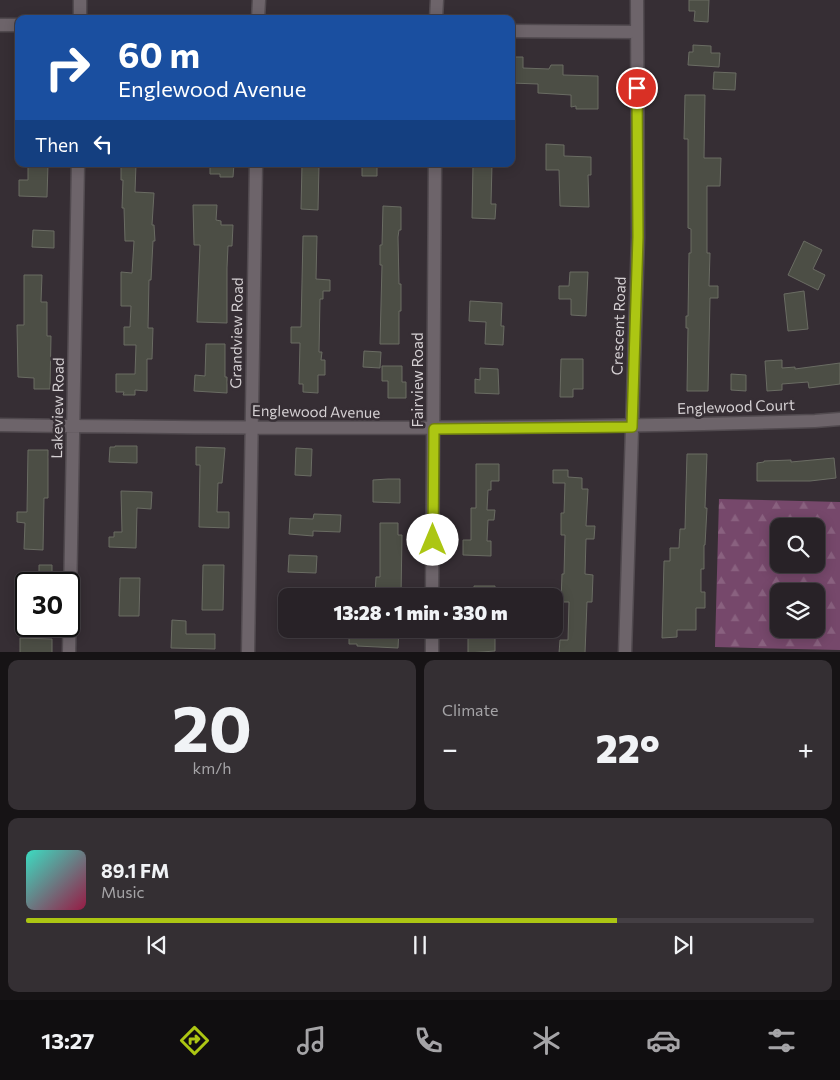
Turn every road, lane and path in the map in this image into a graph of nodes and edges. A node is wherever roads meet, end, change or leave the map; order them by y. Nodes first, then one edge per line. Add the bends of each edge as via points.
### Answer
1 (80, 0) edge
2 (259, 0) edge
3 (437, 0) edge
4 (637, 0) edge
5 (80, 15) edge
6 (258, 15) edge
7 (436, 15) edge
8 (0, 25) edge
9 (15, 25) edge
10 (515, 31) edge
11 (637, 32) junction
12 (78, 167) edge
13 (256, 167) edge
14 (436, 167) edge
15 (840, 419) edge
16 (0, 425) edge
17 (74, 426) junction
18 (252, 427) junction
19 (632, 427) junction
20 (434, 429) junction
21 (432, 588) edge
22 (432, 638) edge
23 (70, 652) edge
24 (248, 652) edge
25 (432, 652) edge
26 (625, 652) edge

1 - 5 street
2 - 6 street
3 - 7 street
4 - 11 street, Crescent Road
8 - 9 street
10 - 11 street
11 - 19 street, Crescent Road via 638,237
12 - 17 street, Lakeview Road
13 - 18 street, Grandview Road
14 - 20 street, Fairview Road
15 - 19 street, Englewood Court
16 - 17 street, Englewood Avenue
17 - 18 street, Englewood Avenue
17 - 23 street, Lakeview Road
18 - 20 street, Englewood Avenue
18 - 24 street, Grandview Road
19 - 20 street, Englewood Avenue
19 - 26 street, Crescent Road
20 - 21 street, Fairview Road
22 - 25 street

